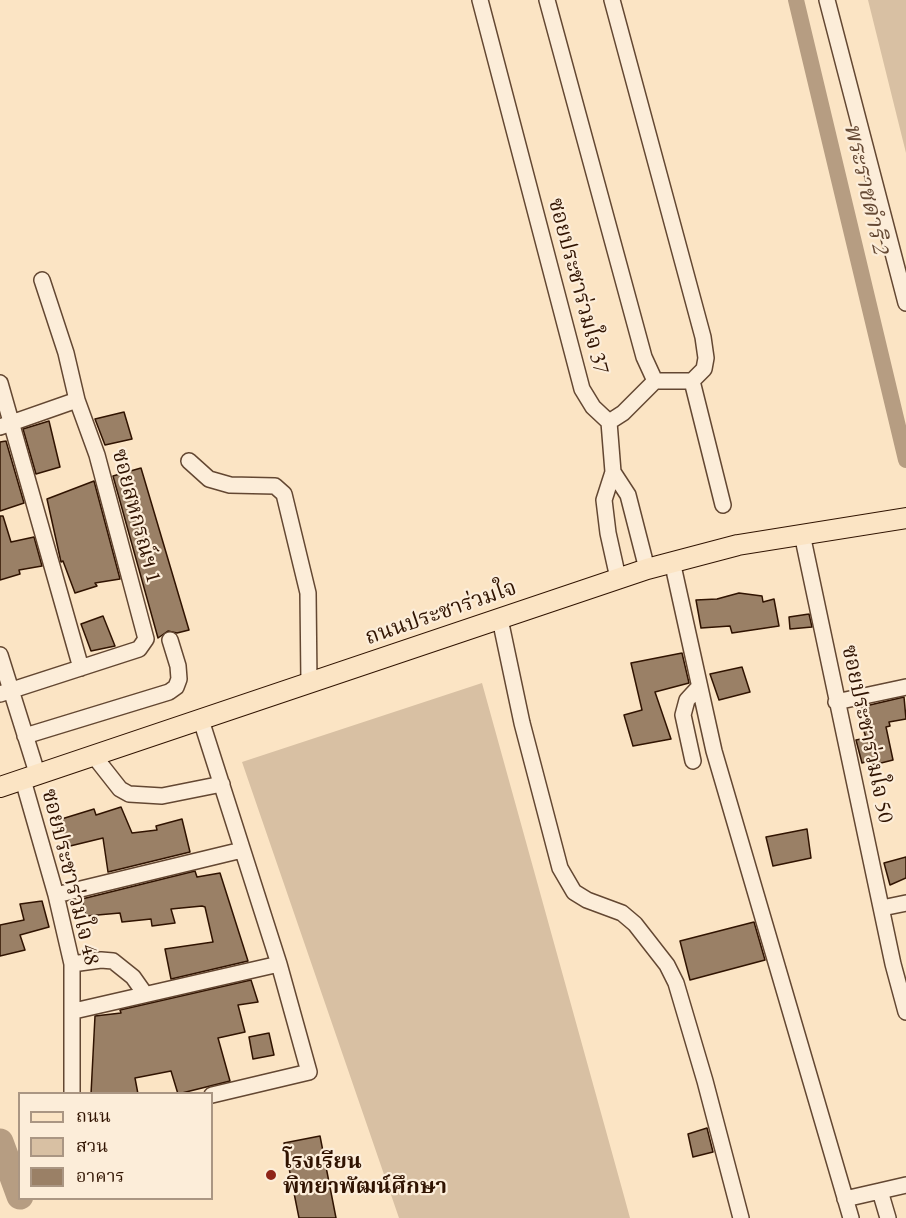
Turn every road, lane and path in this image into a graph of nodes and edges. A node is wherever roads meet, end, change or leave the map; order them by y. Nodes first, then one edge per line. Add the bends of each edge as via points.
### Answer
1 (480, 0) edge
2 (547, 0) edge
3 (612, 0) edge
4 (827, 0) edge
5 (42, 280) dead end
6 (906, 303) edge
7 (655, 381) junction
8 (692, 381) junction
9 (0, 383) edge
10 (77, 400) junction
11 (609, 422) junction
12 (6, 425) edge
13 (189, 461) dead end
14 (613, 472) junction
15 (723, 505) dead end
16 (900, 519) edge
17 (802, 534) junction
18 (672, 561) junction
19 (647, 568) junction
20 (618, 578) junction
21 (500, 619) junction
22 (170, 640) dead end
23 (0, 655) edge
24 (81, 668) junction
25 (309, 683) junction
26 (906, 687) edge
27 (698, 688) junction
28 (5, 692) edge
29 (836, 702) junction
30 (201, 720) junction
31 (25, 736) junction
32 (94, 756) junction
33 (693, 761) dead end
34 (30, 778) junction
35 (222, 784) junction
36 (0, 787) edge
37 (242, 850) junction
38 (56, 895) junction
39 (906, 903) edge
40 (882, 908) junction
41 (72, 964) junction
42 (279, 964) junction
43 (145, 994) junction
44 (74, 1011) junction
45 (906, 1012) edge
46 (72, 1092) edge
47 (213, 1095) edge
48 (906, 1185) edge
49 (880, 1191) junction
50 (845, 1199) junction
51 (741, 1218) edge
52 (851, 1218) edge
53 (888, 1218) edge

1 - 11 street, ซอยประชาร่วมใจ 37 via 582,389
2 - 7 street via 644,357
3 - 8 street via 703,337 704,369
4 - 6 street
5 - 10 street, ซอยสหกรณ์ฯ 1
7 - 8 street
7 - 11 street
8 - 15 street
9 - 12 street
10 - 12 street
10 - 24 street, ซอยสหกรณ์ฯ 1 via 97,455 146,635 139,649
11 - 14 street
12 - 24 street
13 - 25 street via 209,479 230,485 275,486 284,494 308,593
14 - 19 street via 628,495
14 - 20 street via 604,500
16 - 17 main road, ถนนประชาร่วมใจ
17 - 18 main road, ถนนประชาร่วมใจ via 738,544
17 - 29 street, ซอยประชาร่วมใจ 50
18 - 19 main road, ถนนประชาร่วมใจ
18 - 27 street
19 - 20 main road, ถนนประชาร่วมใจ
20 - 21 main road, ถนนประชาร่วมใจ
21 - 25 main road, ถนนประชาร่วมใจ
21 - 51 street via 560,868 574,892 622,913 667,964 705,1081
22 - 31 street via 178,679 169,692
23 - 28 street, ซอยประชาร่วมใจ 48
24 - 28 street
25 - 30 main road, ถนนประชาร่วมใจ
26 - 29 street
27 - 33 street via 687,700 683,715
27 - 50 street
28 - 31 street, ซอยประชาร่วมใจ 48
29 - 40 street, ซอยประชาร่วมใจ 50
30 - 32 main road, ถนนประชาร่วมใจ
30 - 35 street
31 - 34 street, ซอยประชาร่วมใจ 48
32 - 34 main road, ถนนประชาร่วมใจ
32 - 35 street via 120,789 129,794 162,796
34 - 36 main road, ถนนประชาร่วมใจ
34 - 38 street, ซอยประชาร่วมใจ 48
35 - 37 street
37 - 38 street
37 - 42 street
38 - 41 street, ซอยประชาร่วมใจ 48
39 - 40 street
40 - 45 street, ซอยประชาร่วมใจ 50
41 - 43 street via 113,961 124,968
41 - 44 street, ซอยประชาร่วมใจ 48
42 - 43 street
42 - 47 street via 309,1072
43 - 44 street
44 - 46 street, ซอยประชาร่วมใจ 48
48 - 49 street
49 - 50 street
49 - 53 street
50 - 52 street

